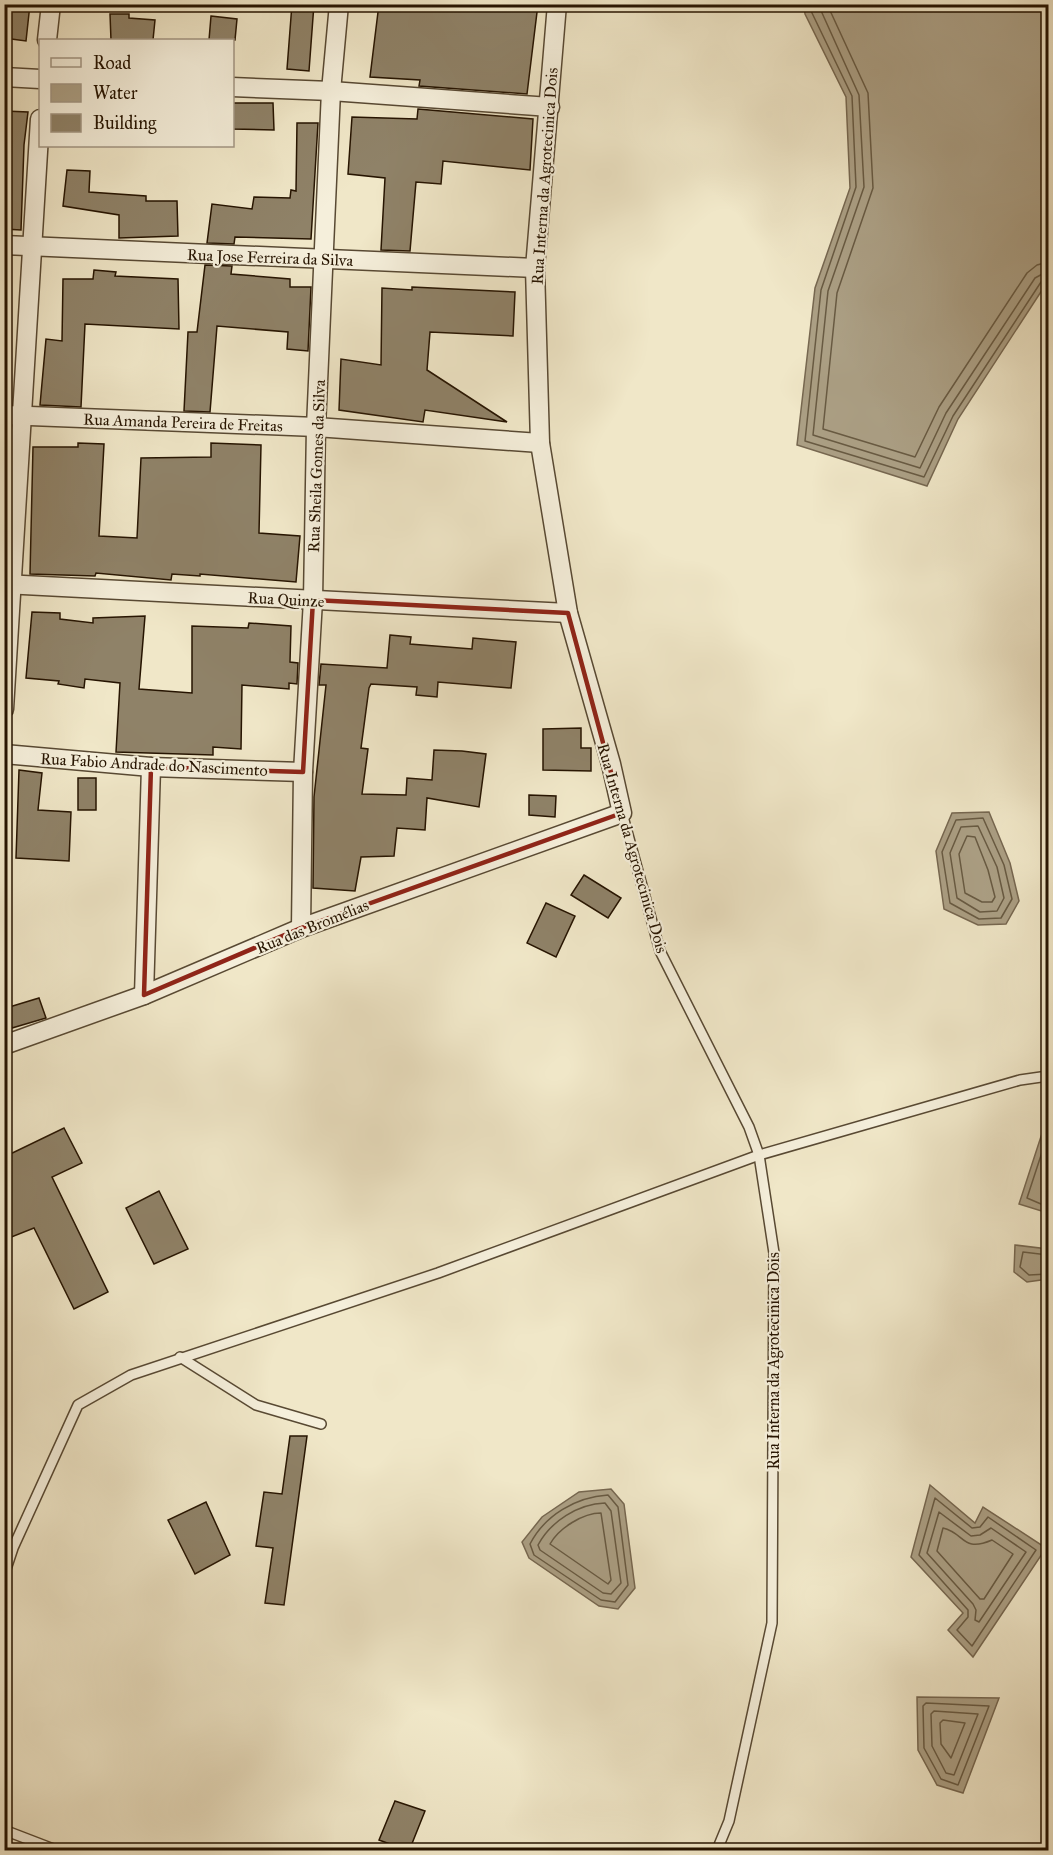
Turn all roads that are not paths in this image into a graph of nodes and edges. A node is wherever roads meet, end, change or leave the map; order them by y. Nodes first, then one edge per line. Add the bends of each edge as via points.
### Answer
1 (51, 4) edge
2 (339, 4) edge
3 (556, 4) edge
4 (47, 39) edge
5 (4, 77) edge
6 (39, 79) edge
7 (234, 87) edge
8 (331, 91) junction
9 (550, 107) junction
10 (39, 135) edge
11 (4, 245) edge
12 (32, 247) junction
13 (324, 259) junction
14 (535, 268) junction
15 (13, 415) edge
16 (316, 427) junction
17 (540, 443) junction
18 (8, 584) edge
19 (312, 600) junction
20 (568, 613) junction
21 (4, 709) edge
22 (4, 754) edge
23 (152, 767) junction
24 (303, 772) junction
25 (622, 813) junction
26 (301, 928) junction
27 (144, 995) junction
28 (4, 1045) edge
29 (1048, 1076) edge
30 (759, 1155) junction
31 (180, 1357) junction
32 (321, 1424) dead end
33 (4, 1575) edge
34 (4, 1830) edge
35 (56, 1851) edge
36 (717, 1851) edge

1 - 4 street
2 - 8 street, Rua Sheila Gomes da Silva
3 - 9 street, Rua Interna da Agrotecinica Dois
5 - 6 street
7 - 8 street
8 - 9 street
8 - 13 street, Rua Sheila Gomes da Silva
9 - 14 street, Rua Interna da Agrotecinica Dois
10 - 12 street
11 - 12 street, Rua Jose Ferreira da Silva
12 - 13 street, Rua Jose Ferreira da Silva
12 - 15 street
13 - 14 street, Rua Jose Ferreira da Silva
13 - 16 street, Rua Sheila Gomes da Silva
14 - 17 street, Rua Interna da Agrotecinica Dois
15 - 16 street, Rua Amanda Pereira de Freitas
15 - 18 street
16 - 17 street, Rua Amanda Pereira de Freitas
16 - 19 street, Rua Sheila Gomes da Silva
17 - 20 street, Rua Interna da Agrotecinica Dois
18 - 19 street, Rua Quinze
18 - 21 street
19 - 20 street, Rua Quinze
19 - 24 street, Rua Sheila Gomes da Silva
20 - 25 street, Rua Interna da Agrotecinica Dois
22 - 23 street, Rua Fabio Andrade do Nascimento
23 - 24 street, Rua Fabio Andrade do Nascimento
23 - 27 street
24 - 26 street, Rua Sheila Gomes da Silva
25 - 26 street, Rua das Bromélias
25 - 30 lane, Rua Interna da Agrotecinica Dois via 660,951 749,1127
26 - 27 street, Rua das Bromélias
27 - 28 street, Rua das Bromélias
29 - 30 lane via 1020,1080
30 - 31 lane via 438,1273
30 - 36 lane, Rua Interna da Agrotecinica Dois via 774,1253 772,1623 729,1821
31 - 32 lane via 256,1405
31 - 33 lane via 131,1375 78,1405
34 - 35 lane

